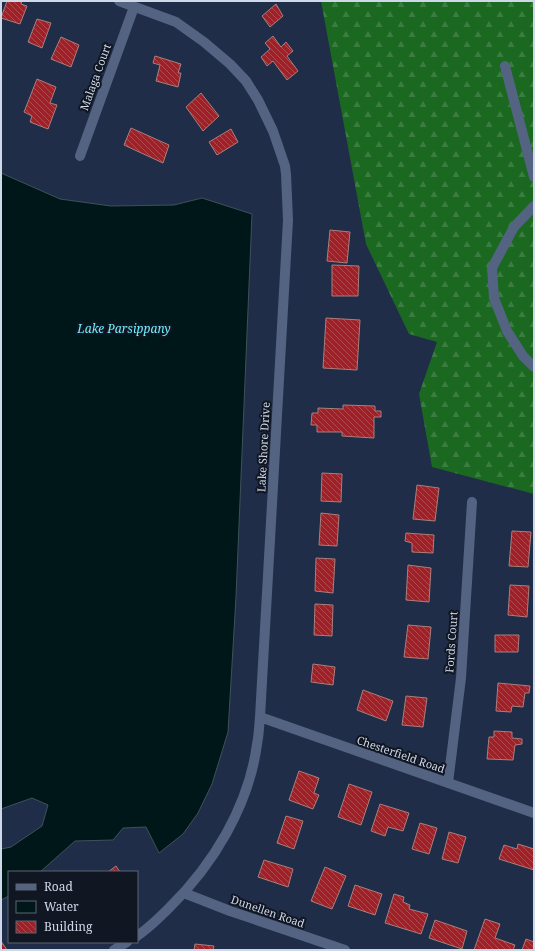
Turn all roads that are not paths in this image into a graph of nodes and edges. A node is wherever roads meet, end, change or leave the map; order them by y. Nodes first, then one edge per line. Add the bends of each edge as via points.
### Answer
1 (119, 1) edge
2 (134, 7) junction
3 (505, 66) dead end
4 (80, 156) dead end
5 (534, 177) edge
6 (534, 206) edge
7 (534, 367) edge
8 (472, 502) dead end
9 (260, 717) junction
10 (448, 783) junction
11 (534, 813) edge
12 (184, 894) junction
13 (138, 935) edge
14 (125, 943) edge
15 (114, 950) edge
16 (345, 950) edge

1 - 2 street, Lake Shore Drive
2 - 4 street, Malaga Court
2 - 9 street, Lake Shore Drive via 176,22 204,42 246,81 273,131 286,170 288,220
3 - 5 street
6 - 7 street via 514,227 492,268 494,298 507,331 523,356
8 - 10 street, Fords Court via 461,678
9 - 10 street, Chesterfield Road
9 - 12 street, Lake Shore Drive via 257,746 249,779 237,811 222,842
10 - 11 street, Chesterfield Road
12 - 13 street, Lake Shore Drive
12 - 16 street, Dunellen Road
14 - 15 street

